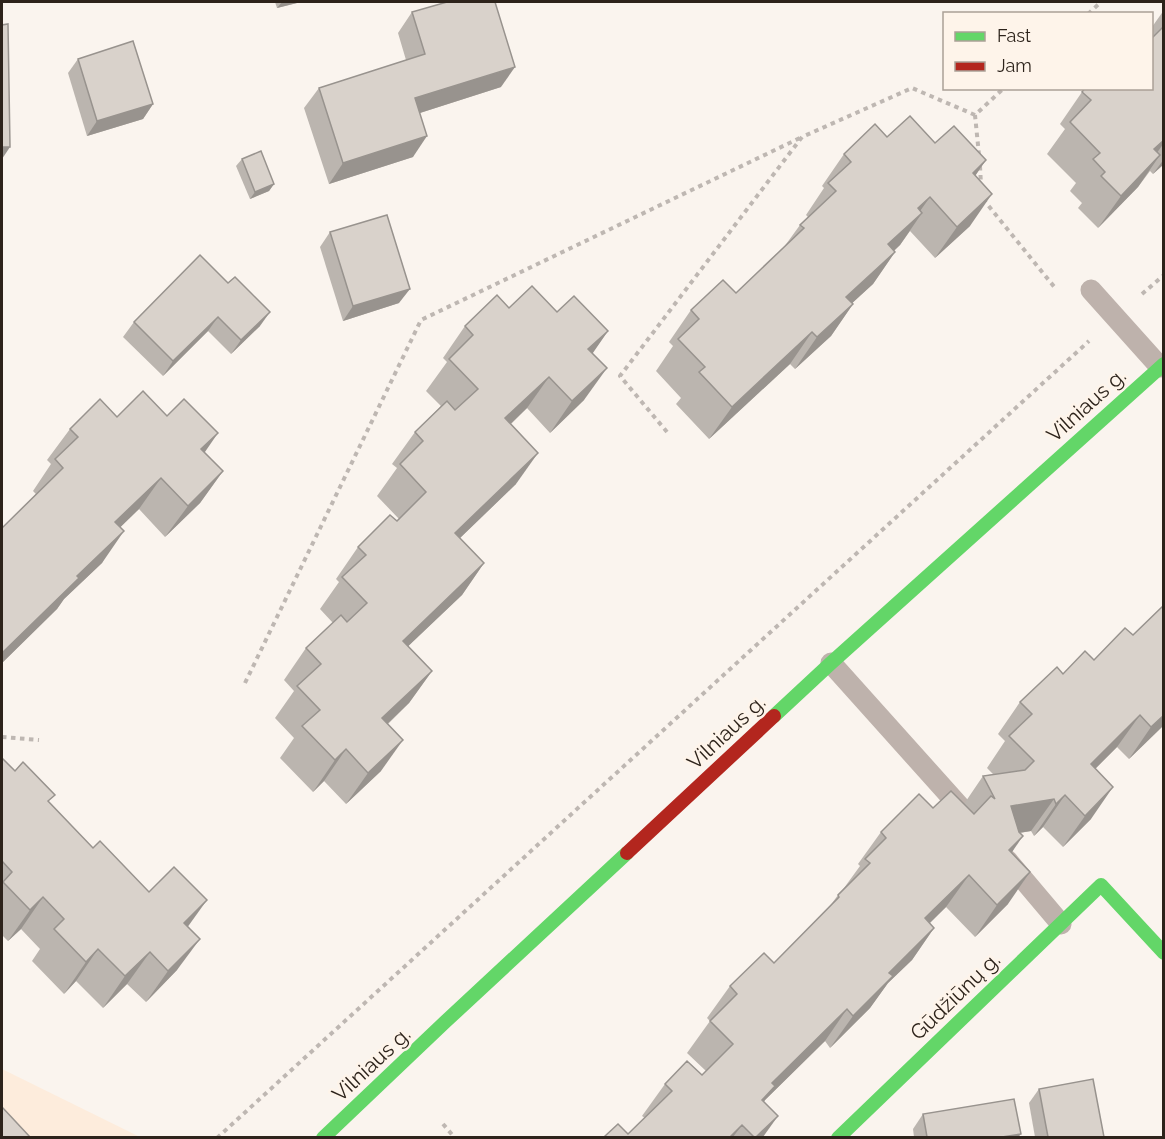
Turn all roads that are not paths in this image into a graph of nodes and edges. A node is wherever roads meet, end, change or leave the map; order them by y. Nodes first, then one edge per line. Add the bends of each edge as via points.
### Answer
1 (1091, 290) dead end
2 (1162, 365) edge
3 (831, 663) junction
4 (961, 808) edge
5 (996, 846) edge
6 (1061, 924) junction
7 (1164, 953) edge
8 (323, 1137) edge
9 (838, 1137) edge

1 - 2 lane
2 - 3 main road, Vilniaus g.
3 - 4 lane
3 - 8 main road, Vilniaus g.
5 - 6 lane
6 - 7 main road, Gūdžiūnų g. via 1101,885
6 - 9 main road, Gūdžiūnų g.

